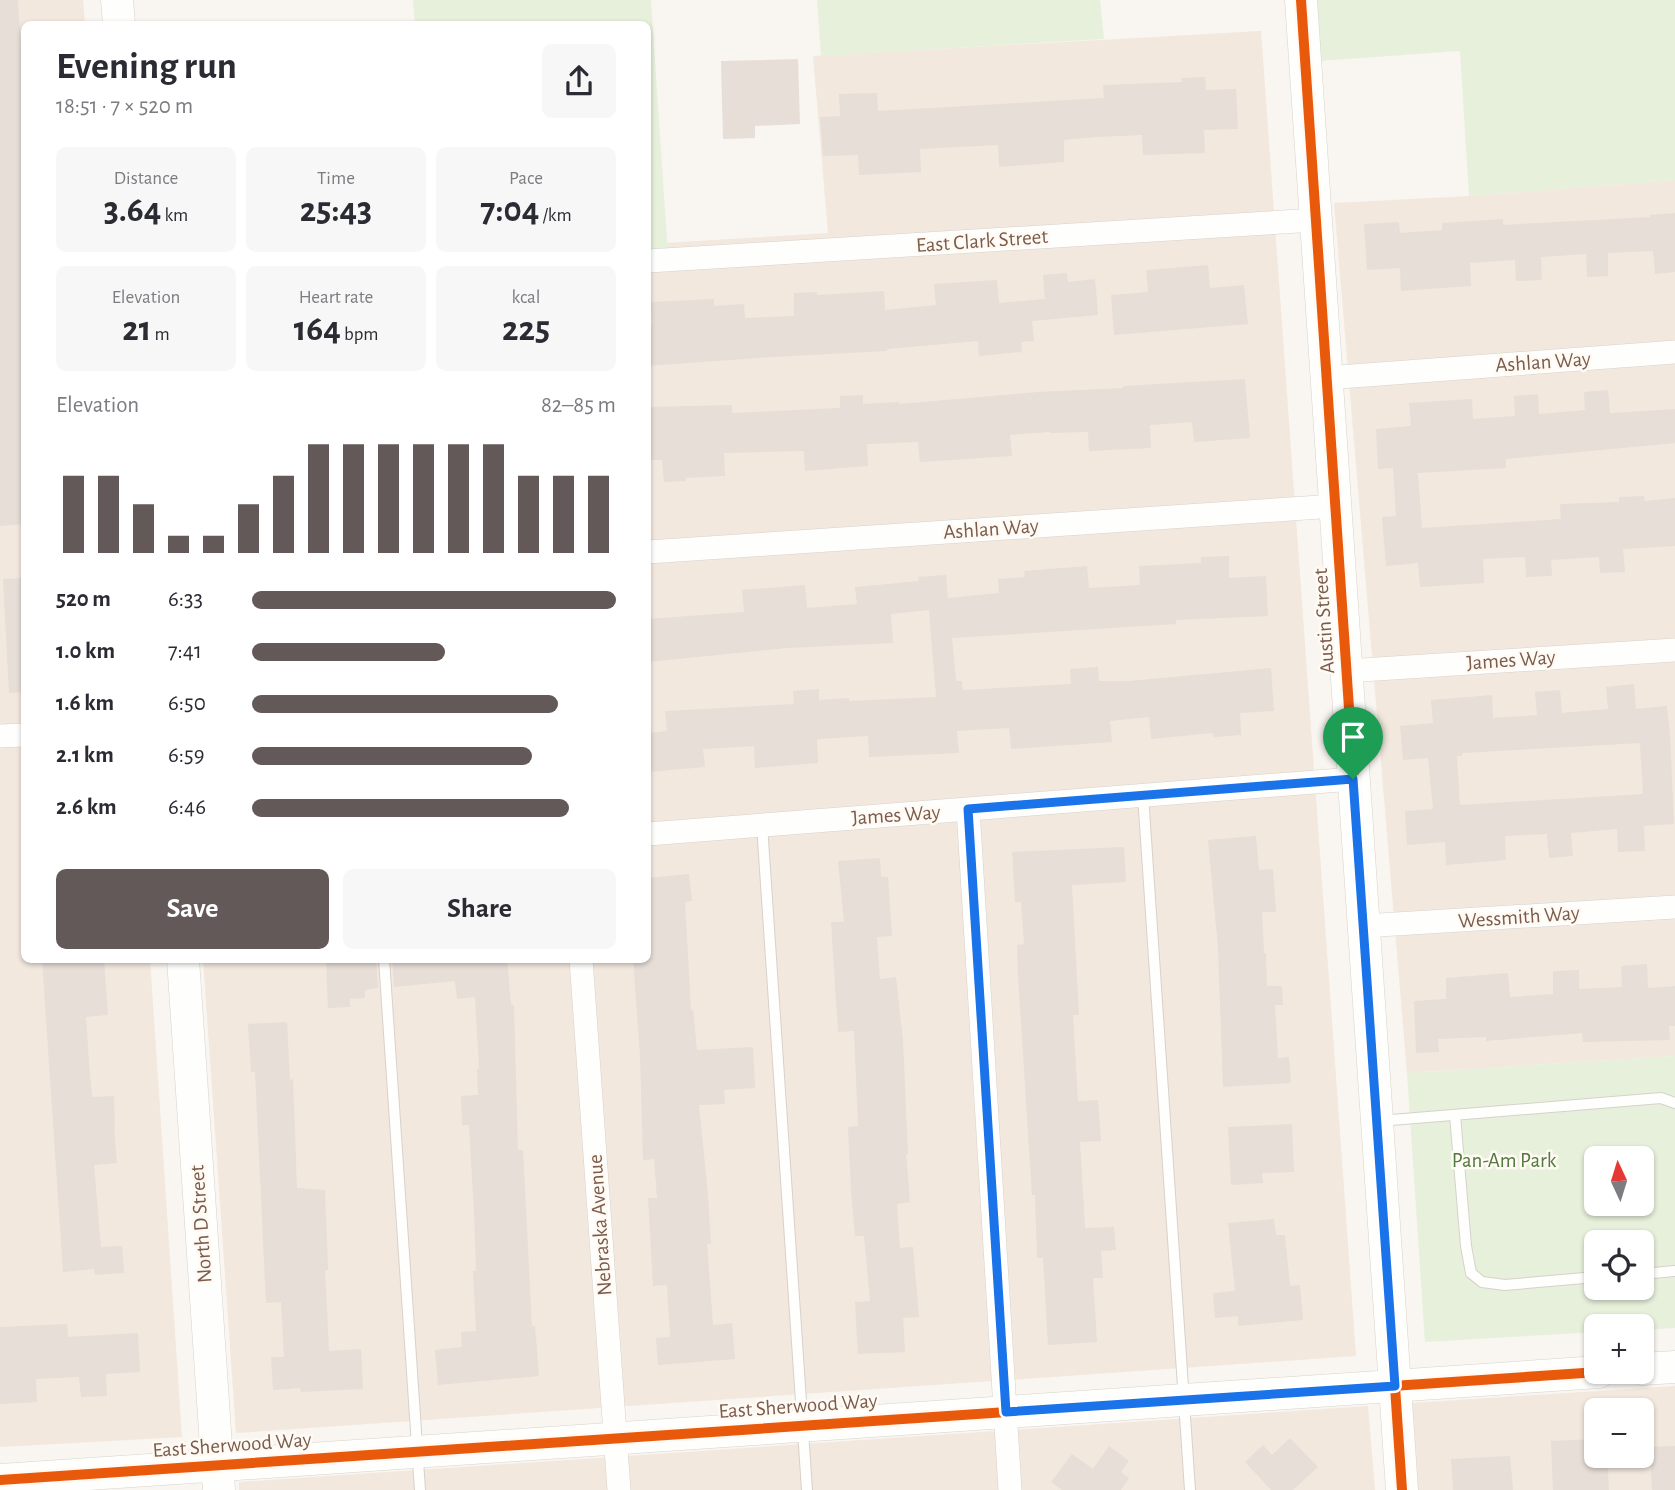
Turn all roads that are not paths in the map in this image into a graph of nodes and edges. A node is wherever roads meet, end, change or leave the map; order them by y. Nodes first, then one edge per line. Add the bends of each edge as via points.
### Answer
1 (117, 0) edge
2 (1301, 0) edge
3 (119, 21) edge
4 (1316, 220) junction
5 (651, 261) edge
6 (1675, 352) edge
7 (1326, 377) junction
8 (1335, 506) junction
9 (651, 552) edge
10 (1675, 650) edge
11 (1346, 671) junction
12 (21, 734) edge
13 (0, 736) edge
14 (1353, 779) junction
15 (1143, 795) junction
16 (968, 809) junction
17 (762, 825) junction
18 (651, 834) edge
19 (1675, 907) edge
20 (1363, 926) junction
21 (183, 963) edge
22 (384, 963) edge
23 (581, 963) edge
24 (1675, 1103) edge
25 (1455, 1115) junction
26 (1377, 1121) junction
27 (1675, 1271) edge
28 (1654, 1273) edge
29 (1584, 1279) edge
30 (1675, 1367) edge
31 (1654, 1368) edge
32 (1584, 1373) edge
33 (1395, 1386) junction
34 (1184, 1400) junction
35 (1006, 1412) junction
36 (803, 1425) junction
37 (615, 1438) junction
38 (417, 1451) junction
39 (218, 1478) edge
40 (0, 1480) edge
41 (420, 1490) edge
42 (619, 1490) edge
43 (807, 1490) edge
44 (1010, 1490) edge
45 (1190, 1490) edge
46 (1402, 1490) edge

1 - 3 street
2 - 4 street, Austin Street
4 - 5 street, East Clark Street
4 - 7 street, Austin Street
6 - 7 street, Ashlan Way
7 - 8 street, Austin Street
8 - 9 street, Ashlan Way
8 - 11 street, Austin Street
10 - 11 street, James Way
11 - 14 street, Austin Street
12 - 13 street
14 - 15 street, James Way
14 - 20 street, Austin Street
15 - 16 street, James Way
15 - 34 lane
16 - 17 street, James Way
16 - 35 street
17 - 18 street, James Way
17 - 36 lane
19 - 20 street, Wessmith Way
20 - 26 street, Austin Street
21 - 39 street, North D Street
22 - 38 lane
23 - 37 street, Nebraska Avenue
24 - 25 lane via 1661,1098
25 - 26 lane
25 - 29 lane via 1471,1272 1482,1282 1505,1285
26 - 33 street, Austin Street
27 - 28 lane
30 - 31 street
32 - 33 street, East Sherwood Way
33 - 34 street, East Sherwood Way
33 - 46 street, Austin Street
34 - 35 street, East Sherwood Way
34 - 45 lane
35 - 36 street, East Sherwood Way
35 - 44 street
36 - 37 street, East Sherwood Way
36 - 43 lane
37 - 38 street, East Sherwood Way
37 - 42 street, Nebraska Avenue
38 - 39 street, East Sherwood Way
38 - 41 lane
39 - 40 street, East Sherwood Way

